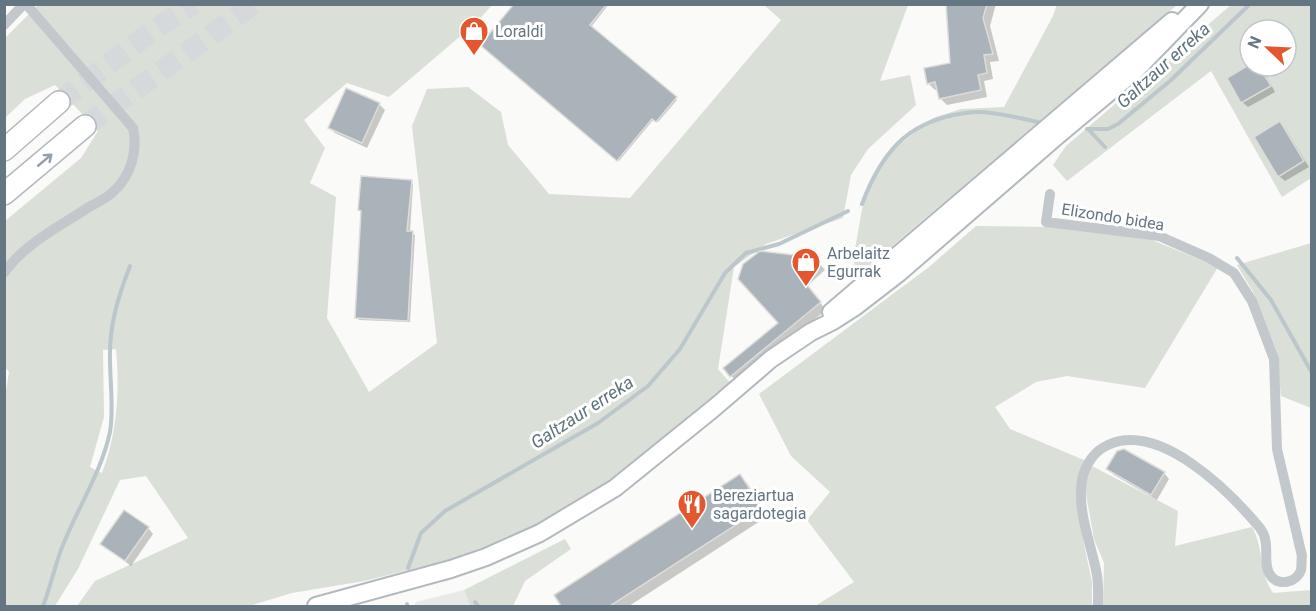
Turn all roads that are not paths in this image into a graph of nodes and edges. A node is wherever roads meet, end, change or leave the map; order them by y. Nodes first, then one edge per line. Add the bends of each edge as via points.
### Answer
1 (25, 4) edge
2 (1195, 4) edge
3 (1200, 4) edge
4 (4, 25) edge
5 (1132, 55) junction
6 (59, 102) tunnel mouth
7 (85, 126) tunnel mouth
8 (4, 150) edge
9 (1019, 160) dead end
10 (1000, 175) dead end
11 (4, 194) edge
12 (1050, 195) dead end
13 (882, 268) junction
14 (4, 273) edge
15 (811, 332) junction
16 (316, 606) edge
17 (1098, 606) edge

1 - 4 street
1 - 14 street via 133,128 135,148 132,164 113,192 31,245
2 - 5 main road
3 - 15 main road via 1136,70 899,273 855,307
5 - 9 main road via 1114,80
5 - 13 main road
6 - 8 highway
11 -> 7 highway
10 - 13 main road via 900,259
12 - 17 street, Elizondo bidea via 1046,222 1159,236 1233,273 1252,300 1274,359 1277,449 1302,556 1301,571 1295,578 1287,582 1271,577 1262,530 1211,478 1193,464 1153,445 1128,439 1117,441 1094,455 1082,480 1081,497 1097,574
13 - 15 main road
15 - 16 main road via 771,359 633,474 565,519 451,569

